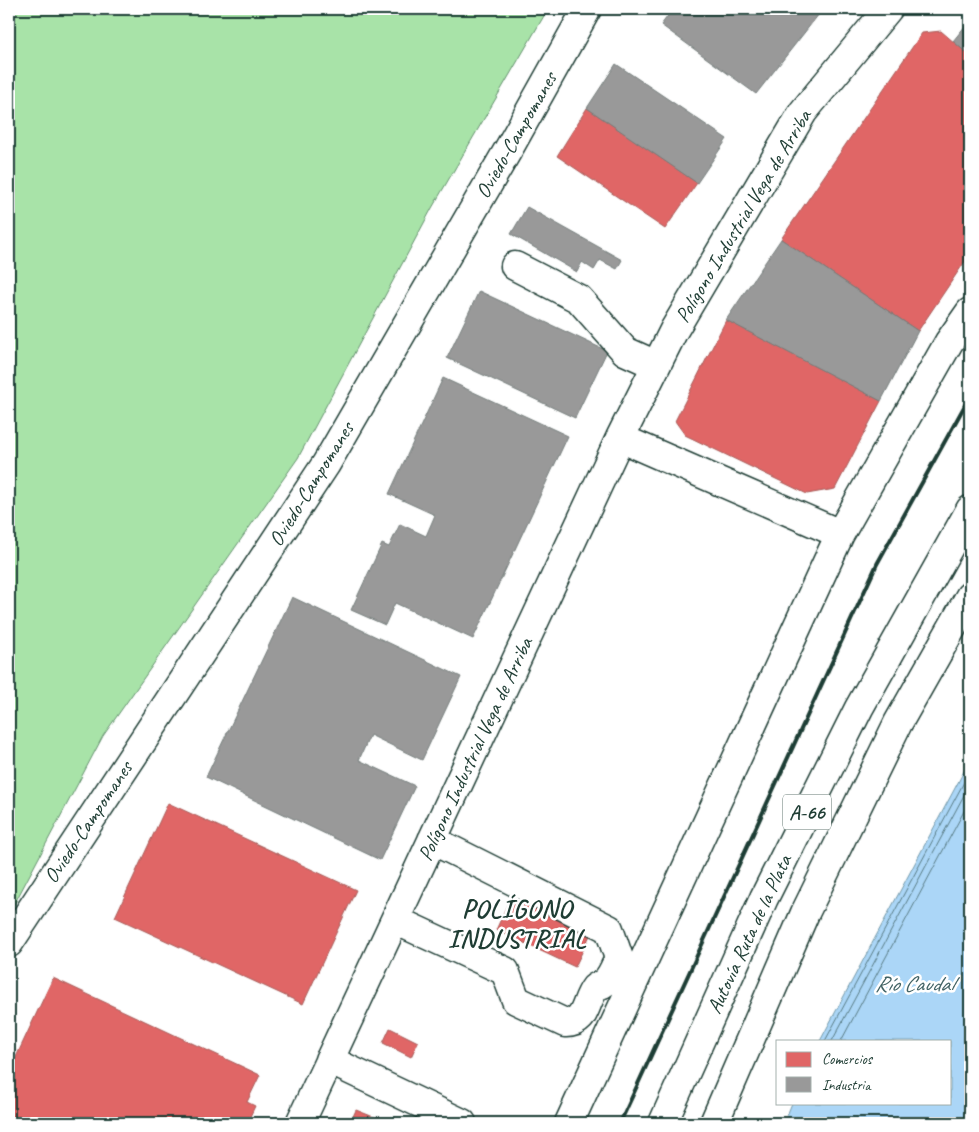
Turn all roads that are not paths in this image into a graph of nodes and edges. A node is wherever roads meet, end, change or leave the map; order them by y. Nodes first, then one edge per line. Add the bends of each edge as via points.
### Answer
1 (587, 9) edge
2 (888, 9) edge
3 (516, 266) dead end
4 (970, 312) edge
5 (656, 366) junction
6 (620, 438) junction
7 (970, 510) edge
8 (840, 534) junction
9 (970, 596) edge
10 (432, 840) junction
11 (395, 920) junction
12 (9, 943) edge
13 (329, 1060) junction
14 (300, 1123) edge
15 (462, 1123) edge
16 (569, 1123) edge
17 (663, 1123) edge
18 (714, 1123) edge

1 - 12 main road, Oviedo-Campomanes via 504,159 326,464
2 - 5 main road, Polígono Industrial Vega de Arriba via 803,112
3 - 5 main road via 579,299 625,351
4 - 8 main road via 949,342
5 - 6 main road, Polígono Industrial Vega de Arriba
6 - 8 main road
6 - 10 main road, Polígono Industrial Vega de Arriba
7 - 17 main road, Autovía Ruta de la Plata / A-66 via 854,716 764,898
8 - 16 main road
9 - 18 main road, Autovía Ruta de la Plata / A-66 via 898,723 805,913
10 - 11 main road, Polígono Industrial Vega de Arriba
10 - 11 main road via 609,929 619,958 613,972 596,988 581,1018 574,1024 565,1023 516,1000 505,971
11 - 13 main road, Polígono Industrial Vega de Arriba
13 - 14 main road, Polígono Industrial Vega de Arriba
13 - 15 main road

